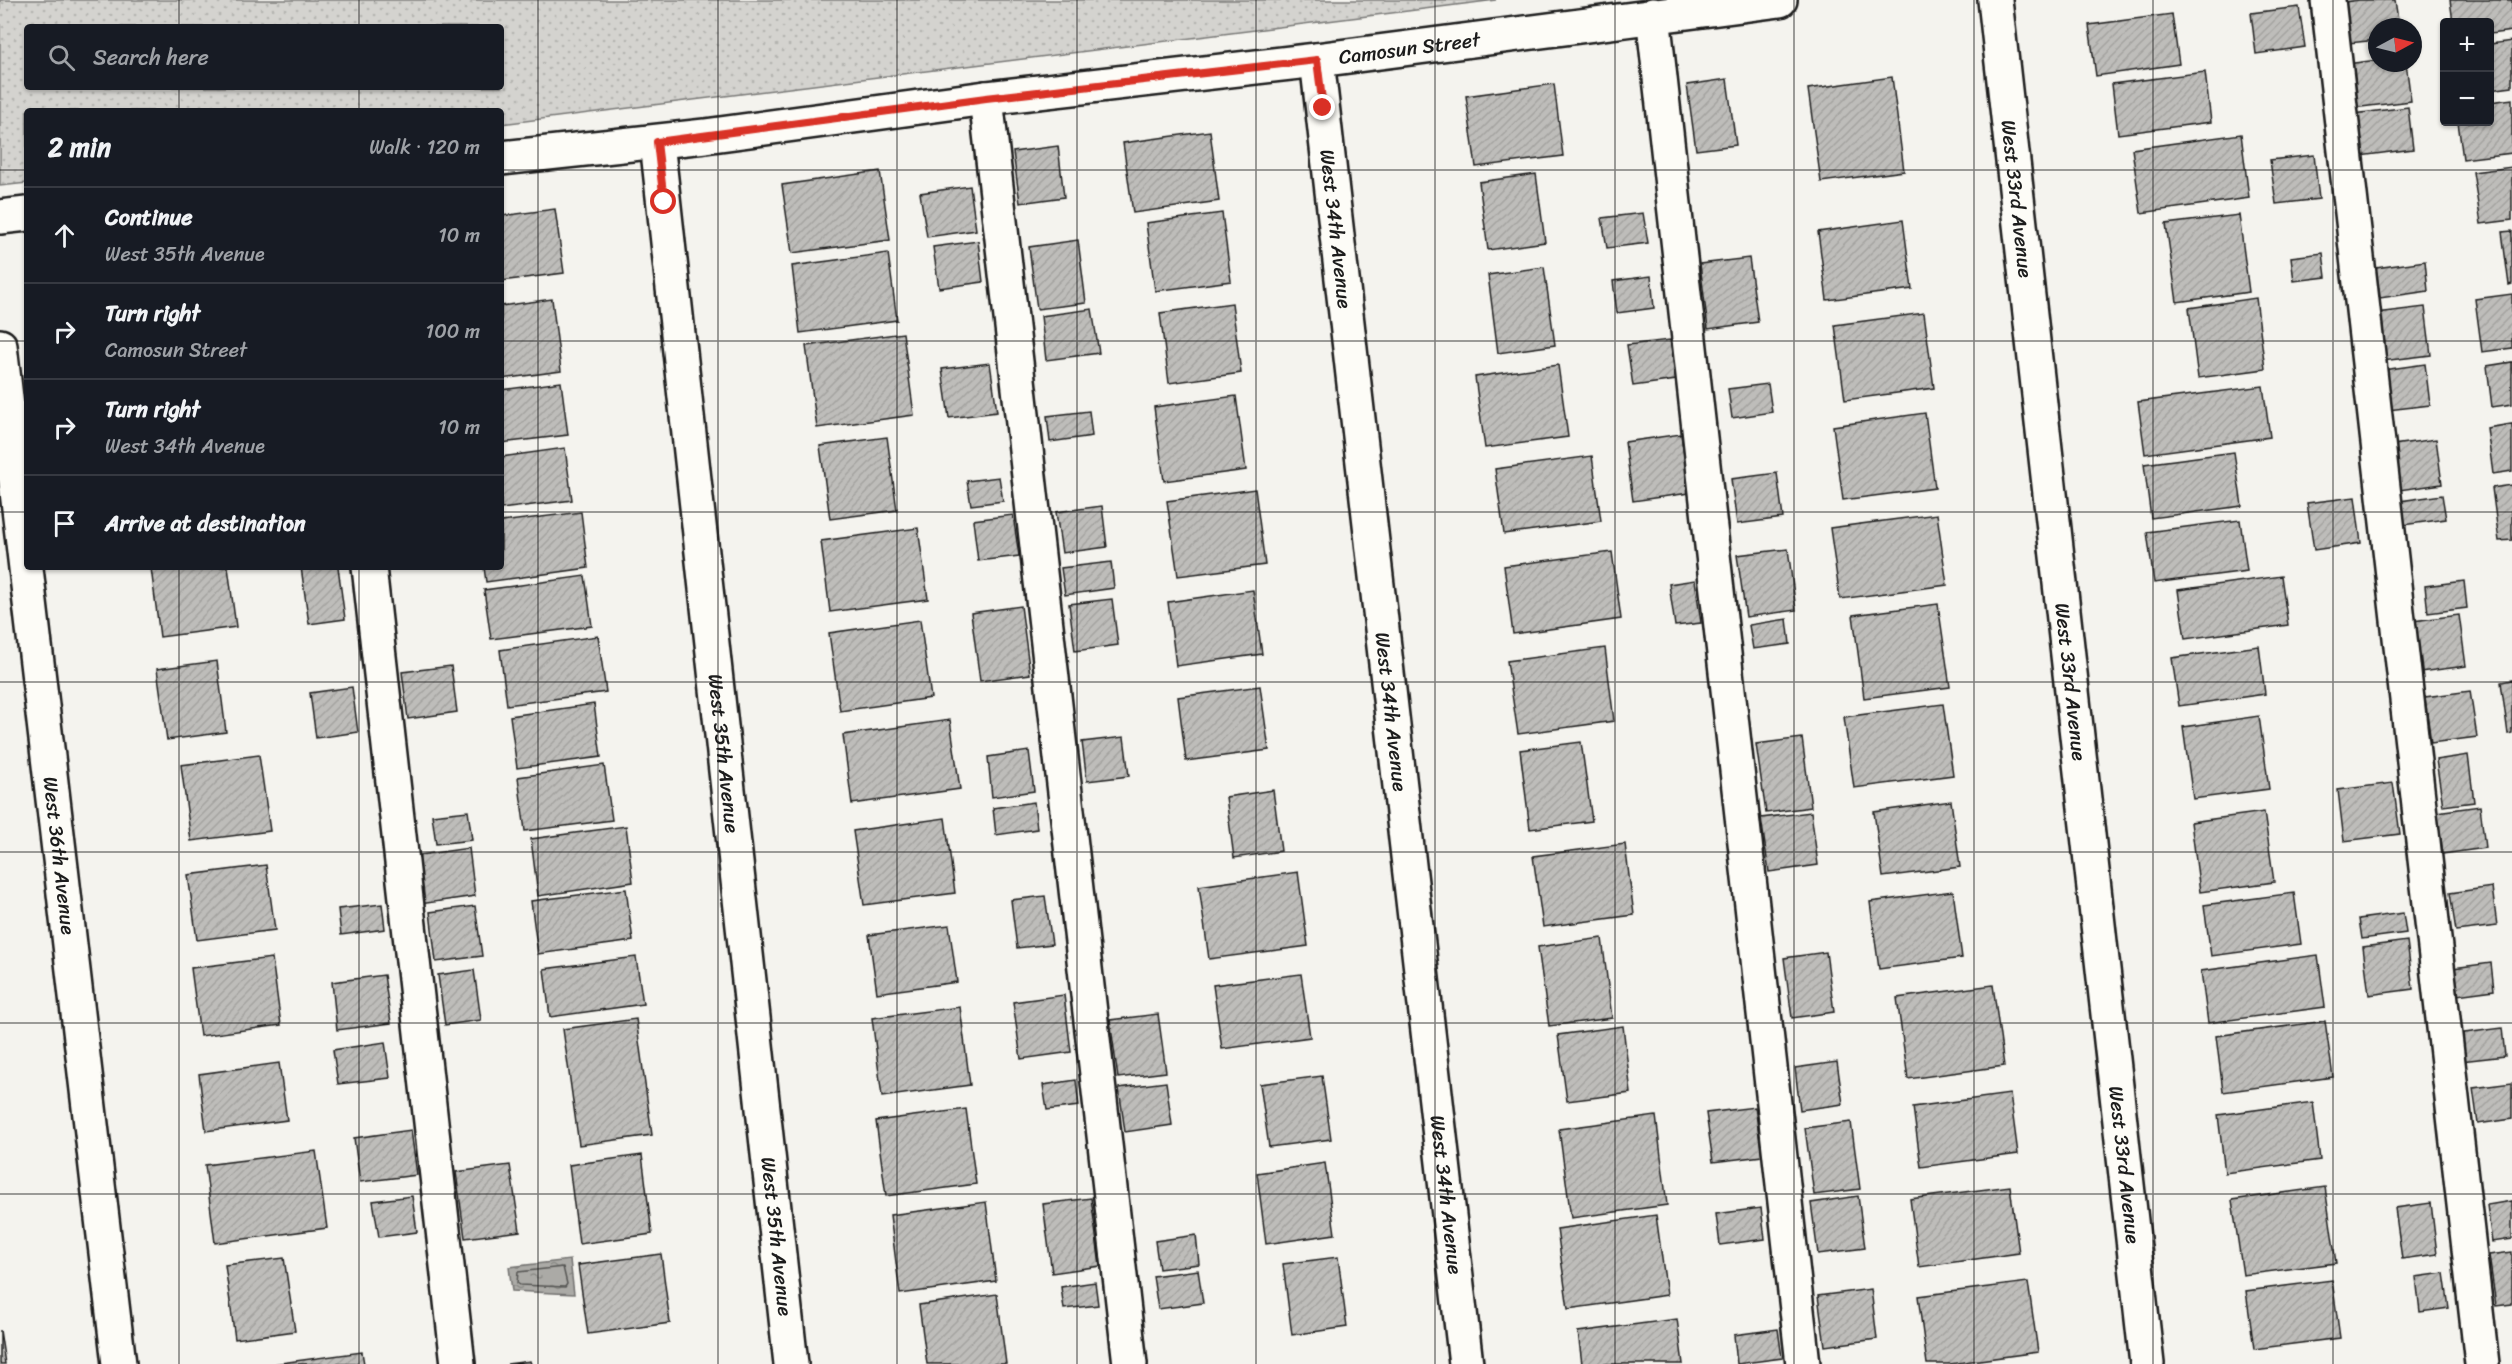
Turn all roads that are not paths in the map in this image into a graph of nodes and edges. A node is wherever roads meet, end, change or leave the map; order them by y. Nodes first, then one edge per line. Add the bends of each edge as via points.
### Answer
1 (1780, 0) edge
2 (1995, 0) edge
3 (2328, 0) edge
4 (1653, 15) junction
5 (1317, 60) junction
6 (986, 98) junction
7 (657, 142) junction
8 (504, 158) edge
9 (24, 214) edge
10 (0, 217) edge
11 (0, 346) edge
12 (24, 551) edge
13 (26, 570) edge
14 (369, 570) edge
15 (119, 1364) edge
16 (458, 1364) edge
17 (791, 1364) edge
18 (1130, 1364) edge
19 (1466, 1364) edge
20 (1803, 1364) edge
21 (2147, 1364) edge
22 (2482, 1364) edge

1 - 4 street, Camosun Street
2 - 21 street, West 33rd Avenue
3 - 22 street
4 - 5 street, Camosun Street
4 - 20 street
5 - 6 street, Camosun Street
5 - 19 street, West 34th Avenue
6 - 7 street, Camosun Street
6 - 18 street
7 - 8 street, Camosun Street
7 - 17 street, West 35th Avenue
9 - 10 street
11 - 12 street, West 36th Avenue
13 - 15 street, West 36th Avenue
14 - 16 street

